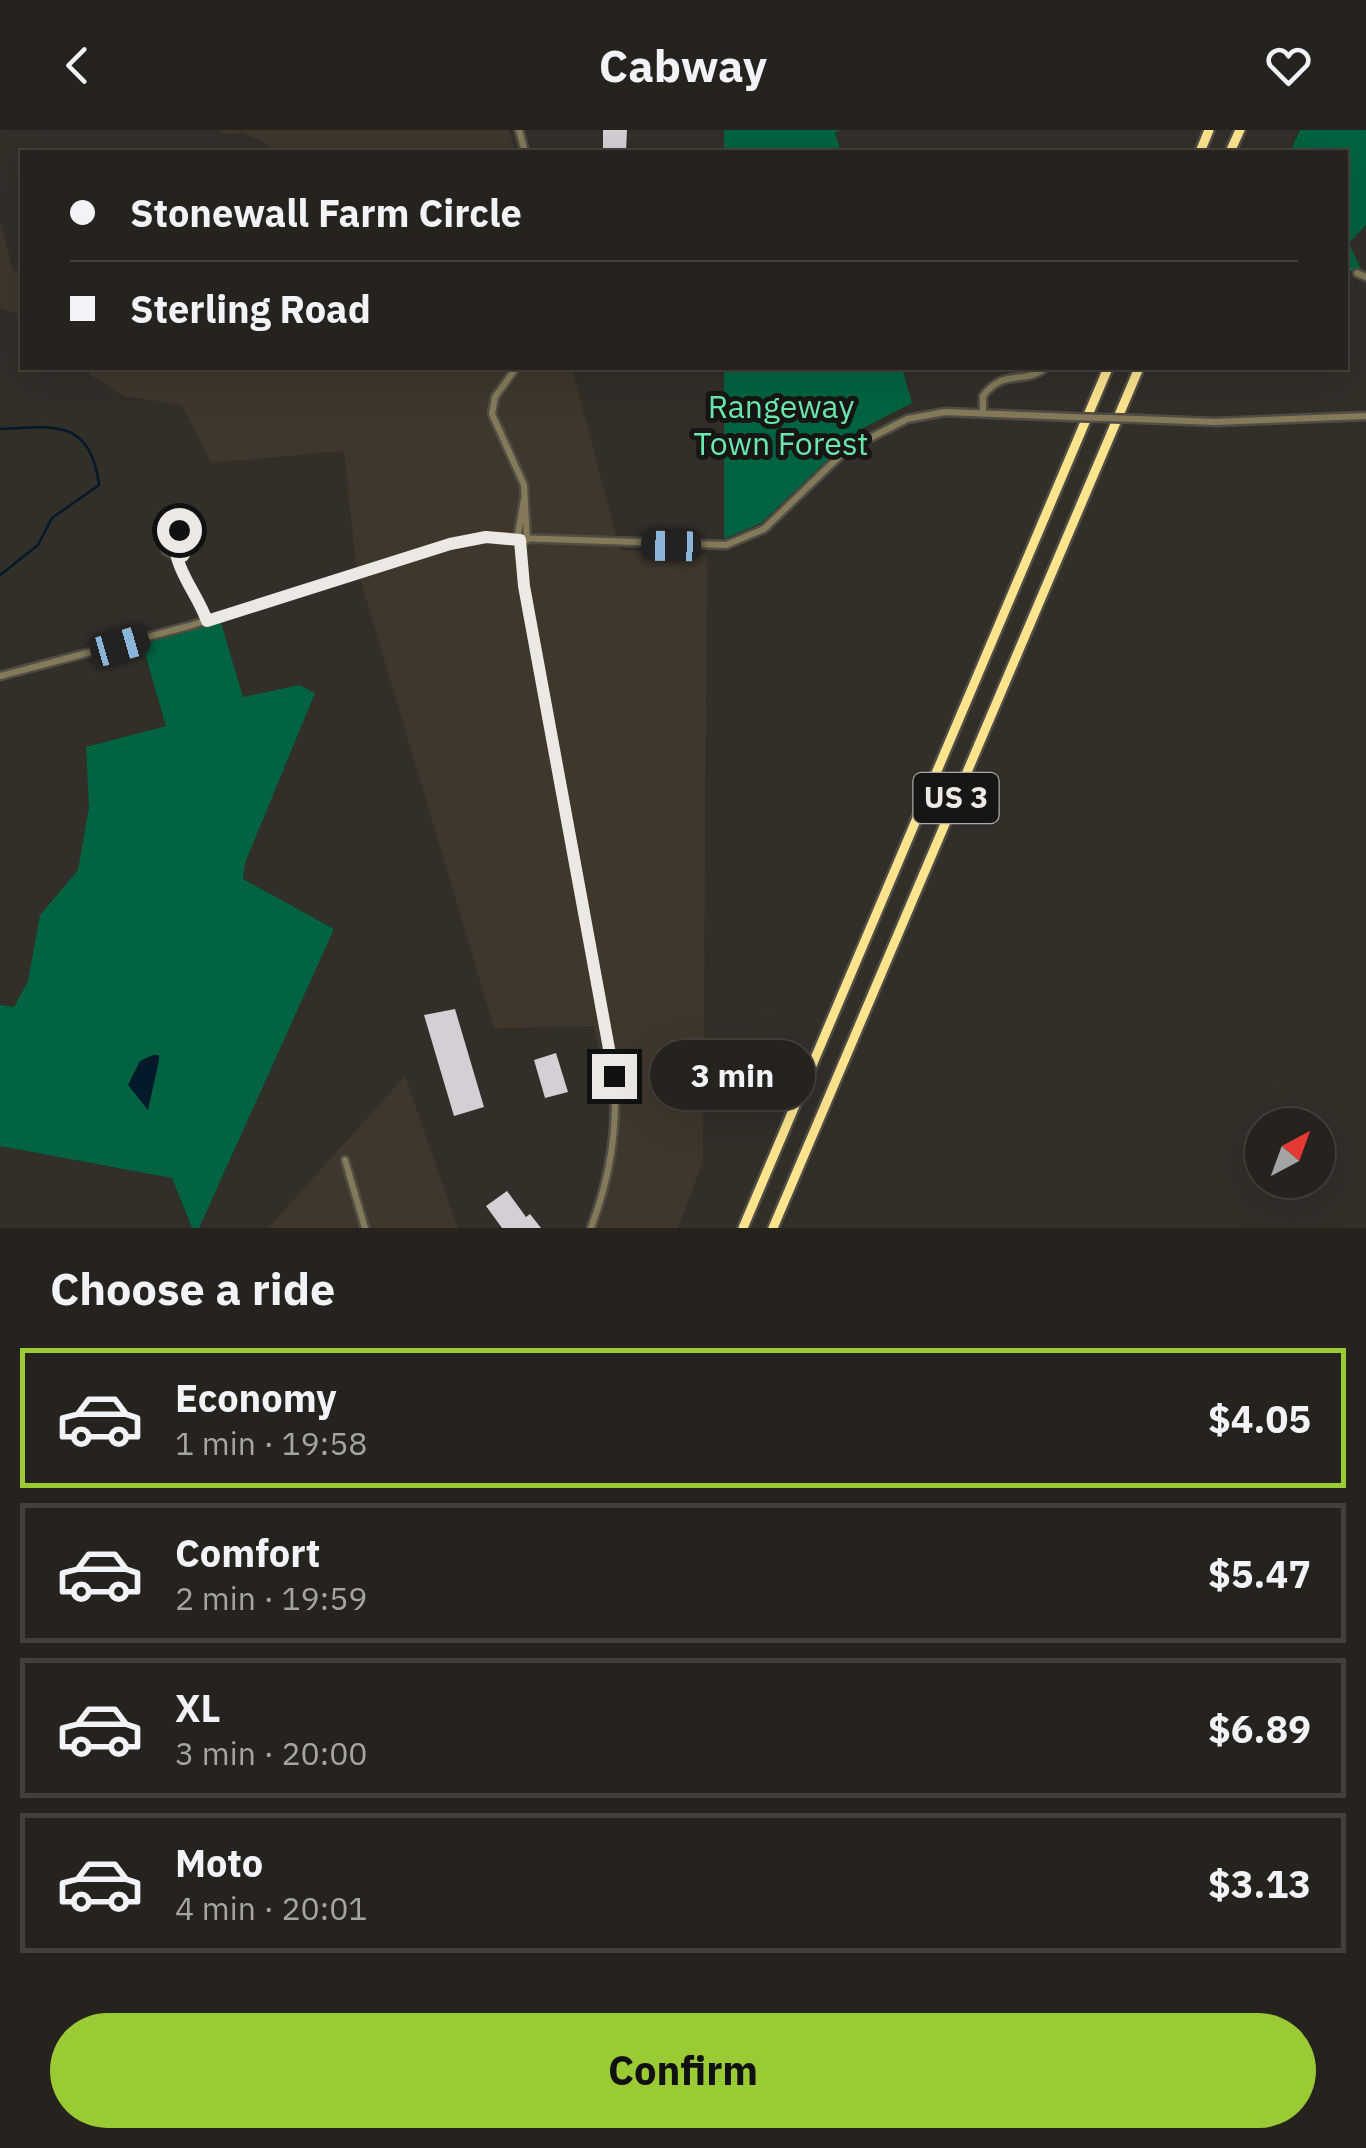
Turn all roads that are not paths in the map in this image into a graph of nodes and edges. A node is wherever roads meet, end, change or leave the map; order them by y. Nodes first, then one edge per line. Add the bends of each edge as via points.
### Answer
1 (515, 370) edge
2 (1043, 370) edge
3 (1107, 370) edge
4 (1138, 370) edge
5 (983, 412) junction
6 (1366, 416) edge
7 (524, 540) junction
8 (177, 557) junction
9 (207, 621) junction
10 (0, 676) edge
11 (346, 1160) dead end
12 (365, 1228) edge
13 (591, 1228) edge
14 (743, 1228) edge
15 (773, 1228) edge

1 - 7 street via 495,397 492,414 519,470 524,499 518,534
2 - 5 street via 997,380 982,396
3 - 14 highway, US 3
4 - 15 highway, US 3
5 - 6 street, bridge via 1200,422
5 - 7 street via 907,419 864,438 764,528 736,542
7 - 9 street via 486,537 450,544
7 - 13 street via 524,586 614,1076 614,1146
8 - 8 street via 191,544 186,532 171,530 164,543
8 - 9 street
9 - 10 street
11 - 12 street

